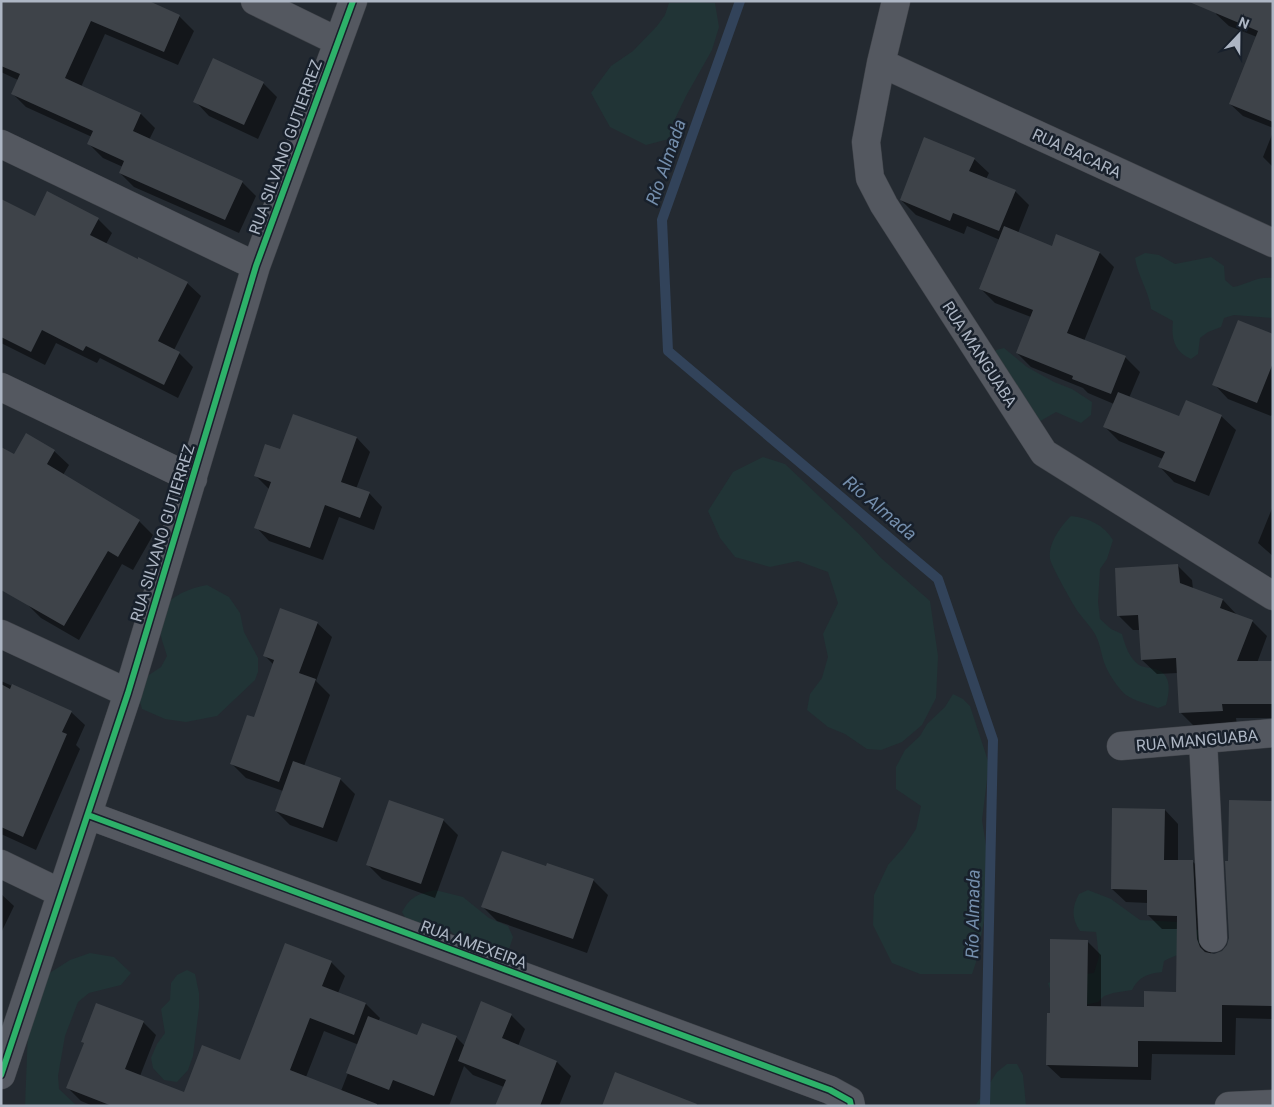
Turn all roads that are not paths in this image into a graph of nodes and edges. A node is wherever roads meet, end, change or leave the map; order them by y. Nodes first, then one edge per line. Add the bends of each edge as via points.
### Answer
1 (255, 1) edge
2 (353, 1) edge
3 (896, 1) edge
4 (337, 42) junction
5 (881, 63) junction
6 (1, 144) edge
7 (1273, 243) edge
8 (256, 266) junction
9 (1, 387) edge
10 (192, 479) junction
11 (1273, 596) edge
12 (1, 634) edge
13 (128, 693) junction
14 (1273, 733) edge
15 (1203, 740) junction
16 (1121, 746) dead end
17 (88, 816) junction
18 (1, 864) edge
19 (61, 893) junction
20 (1213, 938) dead end
21 (1, 1075) edge
22 (851, 1103) edge
23 (1273, 1104) edge
24 (1229, 1106) edge

1 - 4 street
2 - 4 street, RUA SILVANO GUTIERREZ
3 - 5 street, RUA MANGUABA
4 - 8 street, RUA SILVANO GUTIERREZ
5 - 7 street, RUA BACARA
5 - 11 street, RUA MANGUABA via 866,142 870,178 884,206 1044,453
6 - 8 street
8 - 10 street, RUA SILVANO GUTIERREZ
9 - 10 street
10 - 13 street, RUA SILVANO GUTIERREZ
12 - 13 street
13 - 17 street, RUA SILVANO GUTIERREZ
14 - 15 street, RUA MANGUABA
15 - 16 street, RUA MANGUABA
15 - 20 street
17 - 19 street, RUA SILVANO GUTIERREZ
17 - 22 street, RUA AMEXEIRA via 830,1090
18 - 19 street
19 - 21 street, RUA SILVANO GUTIERREZ
23 - 24 street

